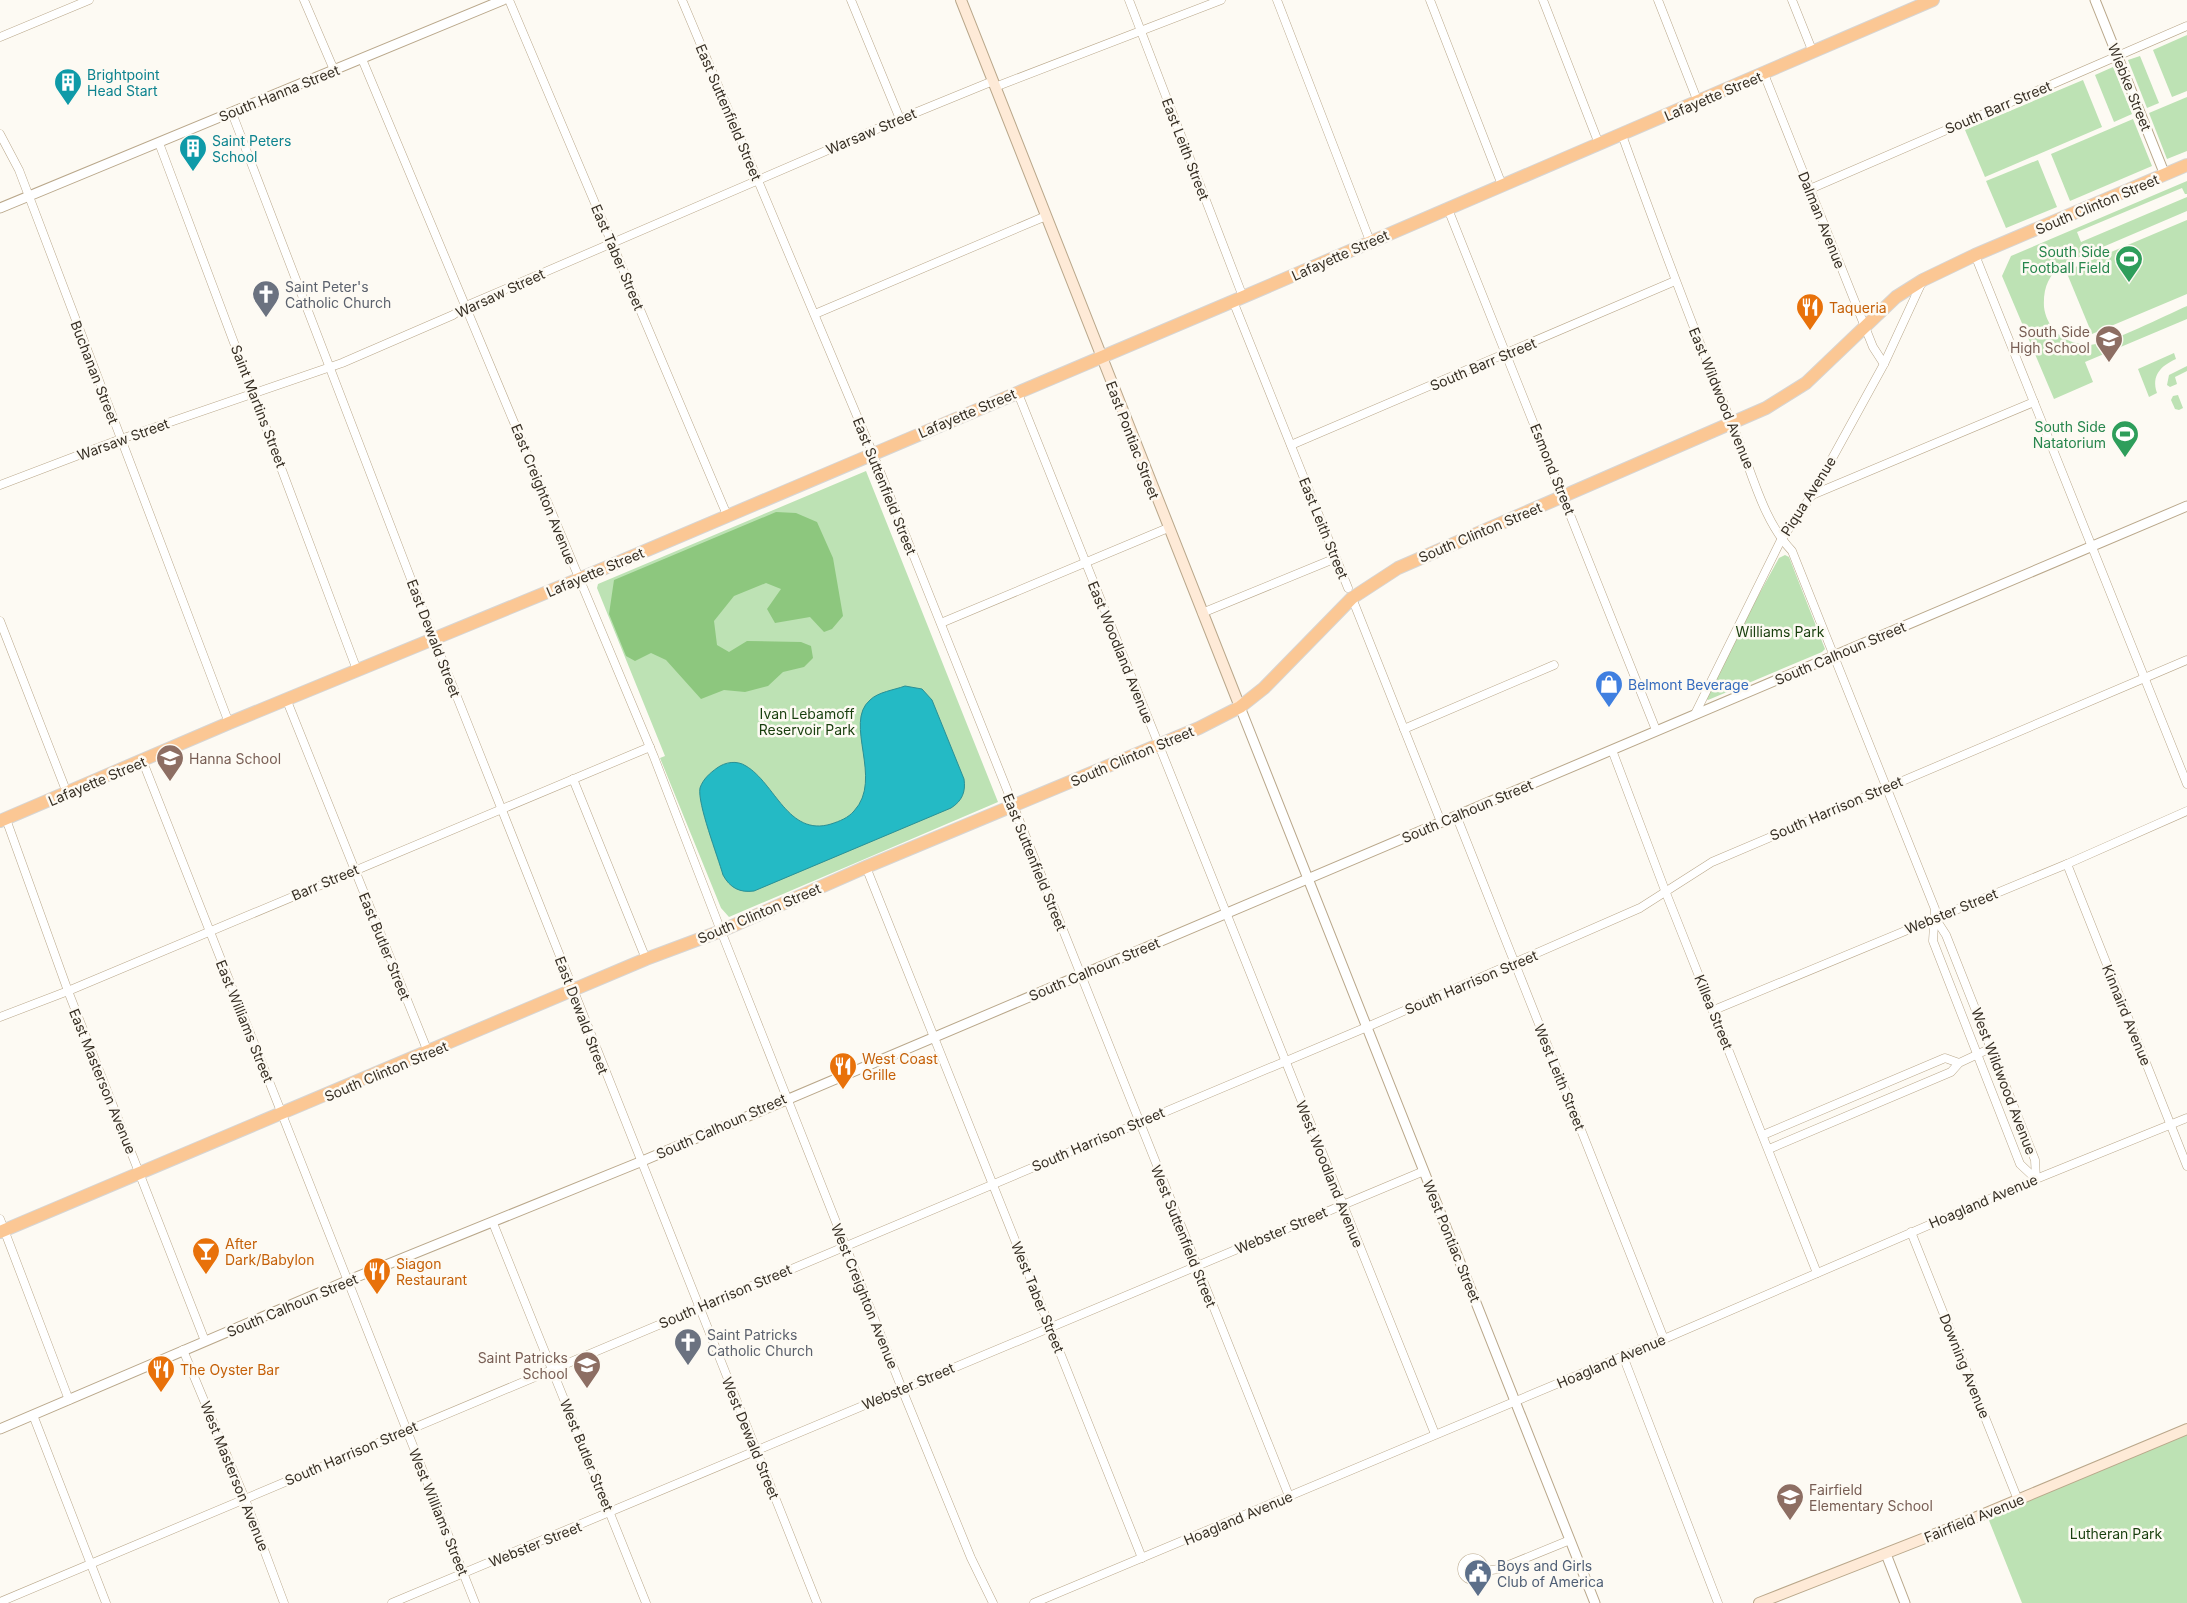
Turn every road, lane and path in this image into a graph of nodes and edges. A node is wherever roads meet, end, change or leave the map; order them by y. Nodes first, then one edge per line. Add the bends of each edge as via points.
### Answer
1 (89, 0) edge
2 (304, 0) edge
3 (503, 0) edge
4 (509, 0) edge
5 (682, 0) edge
6 (850, 0) edge
7 (962, 0) edge
8 (1129, 0) edge
9 (1221, 0) edge
10 (1277, 0) edge
11 (1430, 0) edge
12 (1543, 0) edge
13 (1658, 0) edge
14 (1792, 0) edge
15 (1933, 0) edge
16 (2095, 0) edge
17 (2187, 26) edge
18 (1140, 31) junction
19 (0, 37) edge
20 (1812, 50) junction
21 (2117, 56) junction
22 (362, 59) junction
23 (334, 70) junction
24 (1764, 74) junction
25 (994, 84) junction
26 (1698, 102) junction
27 (232, 113) junction
28 (900, 119) junction
29 (1622, 134) junction
30 (1, 136) edge
31 (159, 143) junction
32 (1599, 144) junction
33 (2187, 165) edge
34 (2165, 175) junction
35 (758, 180) junction
36 (1502, 185) junction
37 (1810, 189) junction
38 (28, 196) junction
39 (0, 208) edge
40 (1448, 209) junction
41 (1046, 216) junction
42 (1370, 241) junction
43 (612, 242) junction
44 (1975, 255) junction
45 (1923, 280) junction
46 (1675, 281) junction
47 (1238, 299) junction
48 (466, 306) junction
49 (815, 314) junction
50 (1865, 328) junction
51 (1507, 354) junction
52 (1101, 357) junction
53 (1884, 364) junction
54 (330, 367) junction
55 (1017, 392) junction
56 (255, 394) junction
57 (2034, 402) junction
58 (1732, 424) junction
59 (120, 439) junction
60 (1291, 445) junction
61 (872, 454) junction
62 (0, 485) edge
63 (1812, 494) junction
64 (1564, 496) junction
65 (2187, 506) edge
66 (727, 515) junction
67 (1168, 528) junction
68 (1781, 540) junction
69 (2093, 546) junction
70 (1336, 558) junction
71 (1085, 563) junction
72 (579, 579) junction
73 (1350, 593) junction
74 (1202, 614) junction
75 (0, 621) edge
76 (941, 623) junction
77 (434, 639) junction
78 (1834, 655) junction
79 (2187, 660) edge
80 (1554, 665) dead end
81 (357, 670) junction
82 (2145, 677) junction
83 (287, 701) junction
84 (1240, 707) junction
85 (1695, 714) junction
86 (229, 723) junction
87 (1404, 729) junction
88 (1656, 730) junction
89 (1158, 745) junction
90 (650, 747) junction
91 (1612, 750) junction
92 (143, 762) junction
93 (573, 779) junction
94 (2187, 784) edge
95 (1887, 786) junction
96 (67, 793) junction
97 (1013, 807) junction
98 (502, 808) junction
99 (2187, 811) edge
100 (1456, 815) junction
101 (3, 820) edge
102 (1441, 822) junction
103 (2067, 864) junction
104 (866, 867) junction
105 (354, 870) junction
106 (1308, 878) junction
107 (1666, 893) junction
108 (1225, 913) junction
109 (1935, 918) junction
110 (209, 930) junction
111 (721, 931) junction
112 (646, 959) junction
113 (1514, 963) junction
114 (1080, 975) junction
115 (68, 991) junction
116 (573, 991) junction
117 (1714, 1010) junction
118 (0, 1017) edge
119 (1367, 1027) junction
120 (933, 1036) junction
121 (1991, 1048) junction
122 (428, 1052) junction
123 (1977, 1054) junction
124 (1284, 1060) junction
125 (1959, 1063) junction
126 (1879, 1086) junction
127 (1856, 1095) junction
128 (786, 1098) junction
129 (1884, 1100) junction
130 (1863, 1109) junction
131 (283, 1114) junction
132 (2187, 1118) edge
133 (1138, 1122) junction
134 (2171, 1124) junction
135 (1763, 1135) junction
136 (1768, 1149) junction
137 (640, 1162) junction
138 (2187, 1166) edge
139 (1424, 1171) junction
140 (140, 1174) junction
141 (2036, 1179) junction
142 (992, 1184) junction
143 (1342, 1204) junction
144 (493, 1223) junction
145 (2, 1227) edge
146 (1911, 1232) junction
147 (846, 1246) junction
148 (1197, 1265) junction
149 (1817, 1273) junction
150 (349, 1280) junction
151 (698, 1308) junction
152 (1050, 1326) junction
153 (1664, 1339) junction
154 (205, 1341) junction
155 (184, 1350) junction
156 (1623, 1356) junction
157 (552, 1368) junction
158 (902, 1388) junction
159 (69, 1400) junction
160 (1516, 1402) junction
161 (33, 1415) junction
162 (0, 1429) edge
163 (2187, 1429) edge
164 (406, 1430) junction
165 (1435, 1434) junction
166 (756, 1450) junction
167 (1289, 1496) junction
168 (245, 1499) junction
169 (2018, 1500) junction
170 (610, 1513) junction
171 (1570, 1540) junction
172 (1886, 1554) junction
173 (1142, 1558) junction
174 (90, 1563) junction
175 (1484, 1571) dead end
176 (464, 1573) junction
177 (10, 1601) edge
178 (0, 1602) edge
179 (106, 1603) edge
180 (284, 1603) edge
181 (392, 1603) edge
182 (475, 1603) edge
183 (646, 1603) edge
184 (817, 1603) edge
185 (993, 1603) edge
186 (1034, 1603) edge
187 (1595, 1603) edge
188 (1718, 1603) edge
189 (1759, 1603) edge
190 (1905, 1603) edge

1 - 19 street
2 - 23 street
3 - 22 street, South Hanna Street
4 - 43 street, East Taber Street
5 - 35 street, East Suttenfield Street
6 - 28 street
7 - 25 main road, East Pontiac Street
8 - 18 street, East Leith Street
9 - 18 street, Warsaw Street
10 - 42 street
11 - 36 street
12 - 32 street
13 - 26 street
14 - 20 street
15 - 20 highway, Lafayette Street
16 - 21 street, Wiebke Street
17 - 21 street, South Barr Street
18 - 25 street, Warsaw Street
18 - 47 street, East Leith Street
20 - 24 highway, Lafayette Street
21 - 34 street, Wiebke Street
21 - 37 street, South Barr Street
22 - 23 street, South Hanna Street
22 - 48 street, East Creighton Avenue
23 - 27 street, South Hanna Street
24 - 26 highway, Lafayette Street
24 - 37 street, Dalman Avenue
25 - 28 street, Warsaw Street
25 - 41 main road, East Pontiac Street
26 - 29 highway, Lafayette Street
27 - 31 street, South Hanna Street
27 - 54 street, East Dewald Street
28 - 35 street, Warsaw Street
29 - 32 highway, Lafayette Street
29 - 46 street, East Wildwood Avenue
30 - 38 street, Buchanan Street
31 - 38 street, South Hanna Street
31 - 56 street, Saint Martins Street
32 - 36 highway, Lafayette Street
33 - 34 highway, South Clinton Street
34 - 44 highway, South Clinton Street
35 - 43 street, Warsaw Street
35 - 49 street, East Suttenfield Street
36 - 40 highway, Lafayette Street
37 - 50 street, Dalman Avenue
38 - 39 street, South Hanna Street
38 - 59 street, Buchanan Street
40 - 42 highway, Lafayette Street
40 - 51 street, Esmond Street
41 - 49 street
41 - 52 main road, East Pontiac Street
42 - 47 highway, Lafayette Street
43 - 48 street, Warsaw Street
43 - 66 street, East Taber Street
44 - 45 highway, South Clinton Street
44 - 57 street
45 - 50 highway, South Clinton Street via 1896,297
45 - 53 street, Piqua Avenue
46 - 51 street, South Barr Street
46 - 58 street, East Wildwood Avenue
47 - 52 highway, Lafayette Street
47 - 60 street, East Leith Street
48 - 54 street, Warsaw Street via 453,315
48 - 72 street, East Creighton Avenue
49 - 61 street, East Suttenfield Street
50 - 53 street, Dalman Avenue
50 - 58 highway, South Clinton Street via 1806,383
51 - 60 street, South Barr Street
51 - 64 street, Esmond Street
52 - 55 highway, Lafayette Street
52 - 67 main road, East Pontiac Street
53 - 63 street, Piqua Avenue
54 - 56 street, Warsaw Street
54 - 77 street, East Dewald Street
55 - 61 highway, Lafayette Street
55 - 71 street, East Woodland Avenue
56 - 59 street, Warsaw Street
56 - 81 street, Saint Martins Street
57 - 63 street
57 - 69 street
58 - 64 highway, South Clinton Street
58 - 68 street, East Wildwood Avenue
59 - 62 street, Warsaw Street
59 - 86 street, Buchanan Street
60 - 70 street, East Leith Street
61 - 66 highway, Lafayette Street
61 - 76 street, East Suttenfield Street
63 - 68 street, Piqua Avenue
64 - 73 highway, South Clinton Street via 1398,568
64 - 88 street, Esmond Street
65 - 69 street, South Calhoun Street
66 - 72 highway, Lafayette Street
67 - 71 street
67 - 74 main road, East Pontiac Street
68 - 78 street, East Wildwood Avenue via 1792,551
68 - 85 street, Piqua Avenue
69 - 78 street, South Calhoun Street
69 - 82 street
70 - 73 street, East Leith Street
70 - 74 street
71 - 76 street
71 - 89 street, East Woodland Avenue
72 - 77 highway, Lafayette Street
72 - 90 street, East Creighton Avenue
73 - 84 highway, South Clinton Street via 1264,688
73 - 87 street, East Leith Street
74 - 84 main road, East Pontiac Street
75 - 96 street
76 - 97 street, East Suttenfield Street
77 - 81 highway, Lafayette Street
77 - 98 street, East Dewald Street
78 - 85 street, South Calhoun Street
78 - 95 street, West Wildwood Avenue
79 - 82 street, South Harrison Street
80 - 87 street
81 - 83 highway, Lafayette Street
82 - 94 street
82 - 95 street, South Harrison Street
83 - 86 highway, Lafayette Street
83 - 105 street, East Butler Street
84 - 89 highway, South Clinton Street
84 - 106 street, East Pontiac Street
85 - 88 street, South Calhoun Street
86 - 92 highway, Lafayette Street
87 - 102 street, East Leith Street
88 - 91 street, South Calhoun Street
89 - 97 highway, South Clinton Street
89 - 108 street, East Woodland Avenue
90 - 93 street, Barr Street
90 - 111 street, East Creighton Avenue
91 - 100 street, South Calhoun Street
91 - 107 street, Killea Street
92 - 96 highway, Lafayette Street
92 - 110 street, East Williams Street
93 - 98 street, Barr Street
93 - 112 street
95 - 107 street, South Harrison Street via 1712,862
95 - 109 street, West Wildwood Avenue via 1935,909
96 - 101 highway, Lafayette Street
97 - 104 highway, South Clinton Street
97 - 114 street, East Suttenfield Street
98 - 105 street, Barr Street
98 - 116 street, East Dewald Street
99 - 103 street, Webster Street
100 - 102 street, South Calhoun Street
100 - 113 street, West Leith Street
101 - 115 street, East Masterson Avenue
102 - 106 street, South Calhoun Street
103 - 109 street, Webster Street
103 - 134 street, Kinnaird Avenue
104 - 111 highway, South Clinton Street
104 - 120 street
105 - 110 street, Barr Street
105 - 122 street, East Butler Street
106 - 108 street, South Calhoun Street
106 - 119 street, West Pontiac Street
107 - 113 street, South Harrison Street via 1640,908
107 - 117 street, Killea Street
108 - 114 street, South Calhoun Street
108 - 124 street, West Woodland Avenue
109 - 117 street, Webster Street
109 - 121 street, West Wildwood Avenue via 1946,935
109 - 123 street, West Wildwood Avenue via 1932,942
110 - 115 street, Barr Street
110 - 131 street, East Williams Street
111 - 112 highway, South Clinton Street
111 - 128 street, East Creighton Avenue
112 - 116 highway, South Clinton Street
113 - 119 street, South Harrison Street
113 - 153 street, West Leith Street
114 - 120 street, South Calhoun Street
114 - 133 street, West Suttenfield Street
115 - 118 street, Barr Street
115 - 140 street, East Masterson Avenue
116 - 122 highway, South Clinton Street
116 - 137 street, East Dewald Street
117 - 135 street, Killea Street
119 - 124 street, South Harrison Street
119 - 139 street, West Pontiac Street
120 - 128 street, South Calhoun Street
120 - 142 street, West Taber Street
121 - 123 street
121 - 141 street, West Wildwood Avenue via 2034,1160
122 - 131 highway, South Clinton Street
123 - 125 street
123 - 141 street, West Wildwood Avenue via 2020,1164
124 - 133 street, South Harrison Street
124 - 143 street, West Woodland Avenue
125 - 126 street via 1945,1058
125 - 129 street via 1951,1072
126 - 127 street
126 - 129 street
127 - 130 street
127 - 135 street
128 - 137 street, South Calhoun Street
128 - 147 street, West Creighton Avenue
129 - 130 street
130 - 136 street
131 - 140 highway, South Clinton Street
131 - 150 street, East Williams Street
132 - 134 street, Hoagland Avenue
133 - 142 street, South Harrison Street
133 - 148 street, West Suttenfield Street
134 - 138 street, Kinnaird Avenue
134 - 141 street, Hoagland Avenue
135 - 136 street, Killea Street
136 - 149 street, Killea Street
137 - 144 street, South Calhoun Street
137 - 151 street, West Dewald Street
139 - 143 street, Webster Street
139 - 160 street, West Pontiac Street
140 - 145 highway, South Clinton Street
140 - 154 street, East Masterson Avenue
141 - 146 street, Hoagland Avenue
142 - 147 street, South Harrison Street
142 - 152 street, West Taber Street
143 - 148 street, Webster Street
143 - 165 street, West Woodland Avenue
144 - 150 street, South Calhoun Street
144 - 157 street, West Butler Street
145 - 159 street
146 - 149 street, Hoagland Avenue
146 - 169 street, Downing Avenue
147 - 151 street, South Harrison Street
147 - 158 street, West Creighton Avenue
148 - 152 street, Webster Street
148 - 167 street, West Suttenfield Street
149 - 153 street, Hoagland Avenue
150 - 154 street, South Calhoun Street
150 - 164 street, West Williams Street
151 - 157 street, South Harrison Street
151 - 166 street, West Dewald Street
152 - 158 street, Webster Street
152 - 173 street, West Taber Street
153 - 156 street, Hoagland Avenue
154 - 155 street, South Calhoun Street
155 - 159 street, South Calhoun Street
155 - 168 street, West Masterson Avenue
156 - 160 street, Hoagland Avenue
156 - 188 street
157 - 164 street, South Harrison Street
157 - 170 street, West Butler Street
158 - 166 street, Webster Street
158 - 185 street, West Creighton Avenue via 971,1558
159 - 161 street, South Calhoun Street
160 - 165 street, Hoagland Avenue
160 - 171 street, West Pontiac Street
161 - 162 street, South Calhoun Street
161 - 174 street
163 - 169 main road, Fairfield Avenue
164 - 168 street, South Harrison Street
164 - 176 street, West Williams Street
165 - 167 street, Hoagland Avenue
166 - 170 street, Webster Street
166 - 184 street, West Dewald Street
167 - 173 street, Hoagland Avenue
168 - 174 street, South Harrison Street
168 - 180 street, West Masterson Avenue
169 - 172 main road, Fairfield Avenue
170 - 176 street, Webster Street
170 - 183 street, West Butler Street
171 - 175 street via 1499,1570
171 - 187 street, West Pontiac Street
172 - 189 main road, Fairfield Avenue
172 - 190 street
173 - 186 street, Hoagland Avenue
174 - 177 street, South Harrison Street
174 - 179 street
176 - 181 street, Webster Street
176 - 182 street, West Williams Street
177 - 178 street, South Harrison Street

